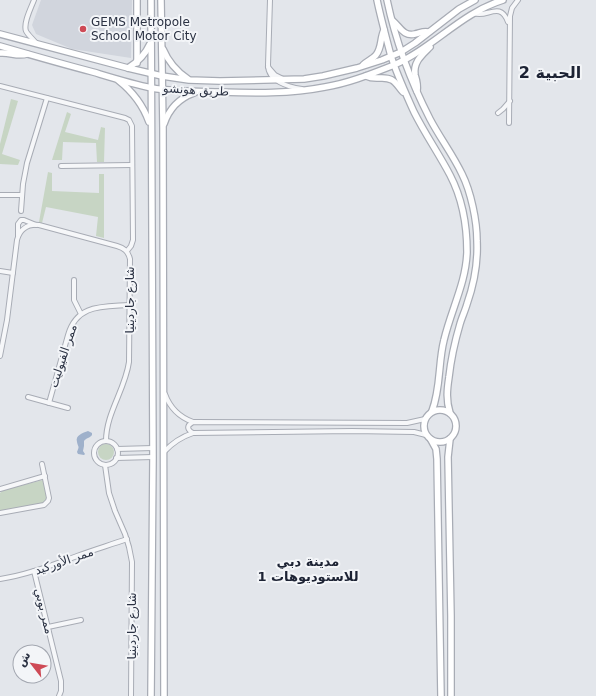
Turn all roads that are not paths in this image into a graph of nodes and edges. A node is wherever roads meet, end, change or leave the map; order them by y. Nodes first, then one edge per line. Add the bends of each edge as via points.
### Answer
1 (34, 0) edge
2 (137, 0) edge
3 (150, 0) edge
4 (161, 0) edge
5 (270, 0) edge
6 (377, 0) edge
7 (387, 0) edge
8 (475, 0) edge
9 (503, 0) edge
10 (518, 0) edge
11 (474, 13) junction
12 (391, 20) junction
13 (510, 28) junction
14 (384, 29) junction
15 (428, 32) junction
16 (0, 34) edge
17 (435, 40) junction
18 (151, 42) junction
19 (36, 44) junction
20 (161, 44) junction
21 (0, 46) edge
22 (401, 52) junction
23 (0, 53) edge
24 (28, 54) junction
25 (391, 56) junction
26 (403, 60) junction
27 (137, 63) junction
28 (394, 64) junction
29 (268, 65) junction
30 (118, 66) junction
31 (362, 66) junction
32 (128, 68) junction
33 (151, 74) junction
34 (120, 76) junction
35 (162, 76) junction
36 (366, 76) junction
37 (275, 79) junction
38 (283, 79) junction
39 (190, 80) junction
40 (0, 86) edge
41 (151, 87) junction
42 (161, 89) junction
43 (306, 90) junction
44 (199, 91) junction
45 (416, 91) junction
46 (406, 95) junction
47 (47, 98) junction
48 (510, 100) junction
49 (498, 113) dead end
50 (509, 123) dead end
51 (151, 126) junction
52 (162, 128) junction
53 (132, 165) junction
54 (61, 166) dead end
55 (0, 195) edge
56 (22, 195) junction
57 (21, 211) dead end
58 (36, 225) junction
59 (18, 236) junction
60 (127, 251) junction
61 (0, 271) edge
62 (13, 273) junction
63 (74, 280) dead end
64 (129, 305) junction
65 (81, 314) junction
66 (0, 356) edge
67 (164, 390) junction
68 (28, 397) dead end
69 (49, 403) junction
70 (68, 408) dead end
71 (432, 411) junction
72 (450, 413) junction
73 (425, 419) junction
74 (193, 422) junction
75 (194, 433) junction
76 (426, 435) junction
77 (450, 439) junction
78 (431, 440) junction
79 (106, 441) junction
80 (153, 448) junction
81 (117, 449) junction
82 (163, 452) junction
83 (153, 456) junction
84 (116, 458) junction
85 (42, 464) dead end
86 (105, 465) junction
87 (45, 476) junction
88 (0, 489) edge
89 (0, 513) edge
90 (127, 539) junction
91 (34, 571) junction
92 (0, 579) edge
93 (81, 620) dead end
94 (48, 627) junction
95 (59, 696) edge
96 (131, 696) edge
97 (151, 696) edge
98 (164, 696) edge
99 (441, 696) edge
100 (451, 696) edge

1 - 19 street via 26,28
2 - 27 street
3 - 18 street
4 - 20 street
5 - 29 street
6 - 14 street
7 - 12 street
8 - 15 street, طريق هونشو
9 - 11 street
10 - 13 street via 512,8
11 - 13 street via 478,15 494,10 500,12 506,16
11 - 17 street
12 - 15 street via 406,34
12 - 22 street
13 - 48 street
14 - 25 street
14 - 31 street via 378,53
15 - 22 street, طريق هونشو
16 - 19 street, طريق هونشو
17 - 26 street, طريق هونشو
17 - 45 street via 416,64
18 - 27 street
18 - 33 street
19 - 30 street, طريق هونشو
20 - 35 street
20 - 39 street via 172,65
21 - 24 street, طريق هونشو
22 - 25 street, طريق هونشو
22 - 26 street
23 - 24 street via 20,56
24 - 34 street, طريق هونشو
25 - 28 street
25 - 31 street, طريق هونشو
26 - 28 street, طريق هونشو
26 - 45 street
27 - 32 street
28 - 36 street, طريق هونشو
28 - 46 street
29 - 37 street via 268,72
29 - 38 street via 272,72
30 - 32 street, طريق هونشو
30 - 34 street via 121,69
31 - 38 street, طريق هونشو via 323,76
32 - 33 street, طريق هونشو
33 - 35 street, طريق هونشو
33 - 41 street
34 - 41 street, طريق هونشو
34 - 51 street via 137,99
35 - 39 street, طريق هونشو
35 - 42 street
36 - 43 street, طريق هونشو
36 - 46 street via 373,79 389,78
37 - 38 street, طريق هونشو
37 - 39 street, طريق هونشو
37 - 43 street via 293,88
40 - 47 street
41 - 42 street, طريق هونشو
41 - 51 street
42 - 44 street, طريق هونشو
42 - 52 street
43 - 44 street, طريق هونشو
44 - 52 street via 186,96 176,105
45 - 72 street via 463,175 474,212 477,235 474,278 450,366 447,394
46 - 71 street via 454,182 466,233 463,277 444,341 437,395
47 - 53 street via 127,119 132,126
47 - 56 street via 27,163
48 - 49 street
48 - 50 street
51 - 80 street
52 - 67 street
53 - 54 street
53 - 60 street via 133,240
55 - 56 street
56 - 57 street
58 - 59 street via 25,228
58 - 59 street, شارع جاردينيا via 21,220 18,224
58 - 60 street, شارع جاردينيا via 117,246
59 - 62 street, شارع جاردينيا
60 - 64 street, شارع جاردينيا via 130,259
61 - 62 street
62 - 66 street, شارع جاردينيا
63 - 65 street via 74,300
64 - 65 street, ممر الفيوليت via 93,308
64 - 79 street, شارع جاردينيا via 129,362 110,417
65 - 69 street, ممر الفيوليت via 69,330
67 - 74 street via 168,403 174,410
67 - 82 street
68 - 69 street, ممر الفيوليت
69 - 70 street, ممر الفيوليت
71 - 72 street via 442,409
71 - 73 street
72 - 77 street via 454,416 457,426
73 - 74 street via 407,423
73 - 76 street
74 - 75 street via 188,428
75 - 76 street via 360,431 414,432
75 - 82 street via 180,439
76 - 78 street
77 - 78 street via 444,442
77 - 100 street via 448,457
78 - 99 street via 437,459
79 - 81 street
79 - 86 street, شارع جاردينيا via 98,444 94,455 98,462
80 - 81 street
80 - 83 street
81 - 84 street
82 - 98 street
83 - 84 street
83 - 97 street
84 - 86 street via 114,462
85 - 87 street
86 - 90 street, شارع جاردينيا via 110,497
87 - 88 street
87 - 89 street via 49,498 45,504
90 - 91 street, ممر الأوركيد
90 - 96 street, شارع جاردينيا via 132,570
91 - 92 street, ممر الأوركيد
91 - 94 street, ممر بوبي
93 - 94 street
94 - 95 street, ممر بوبي via 61,681

